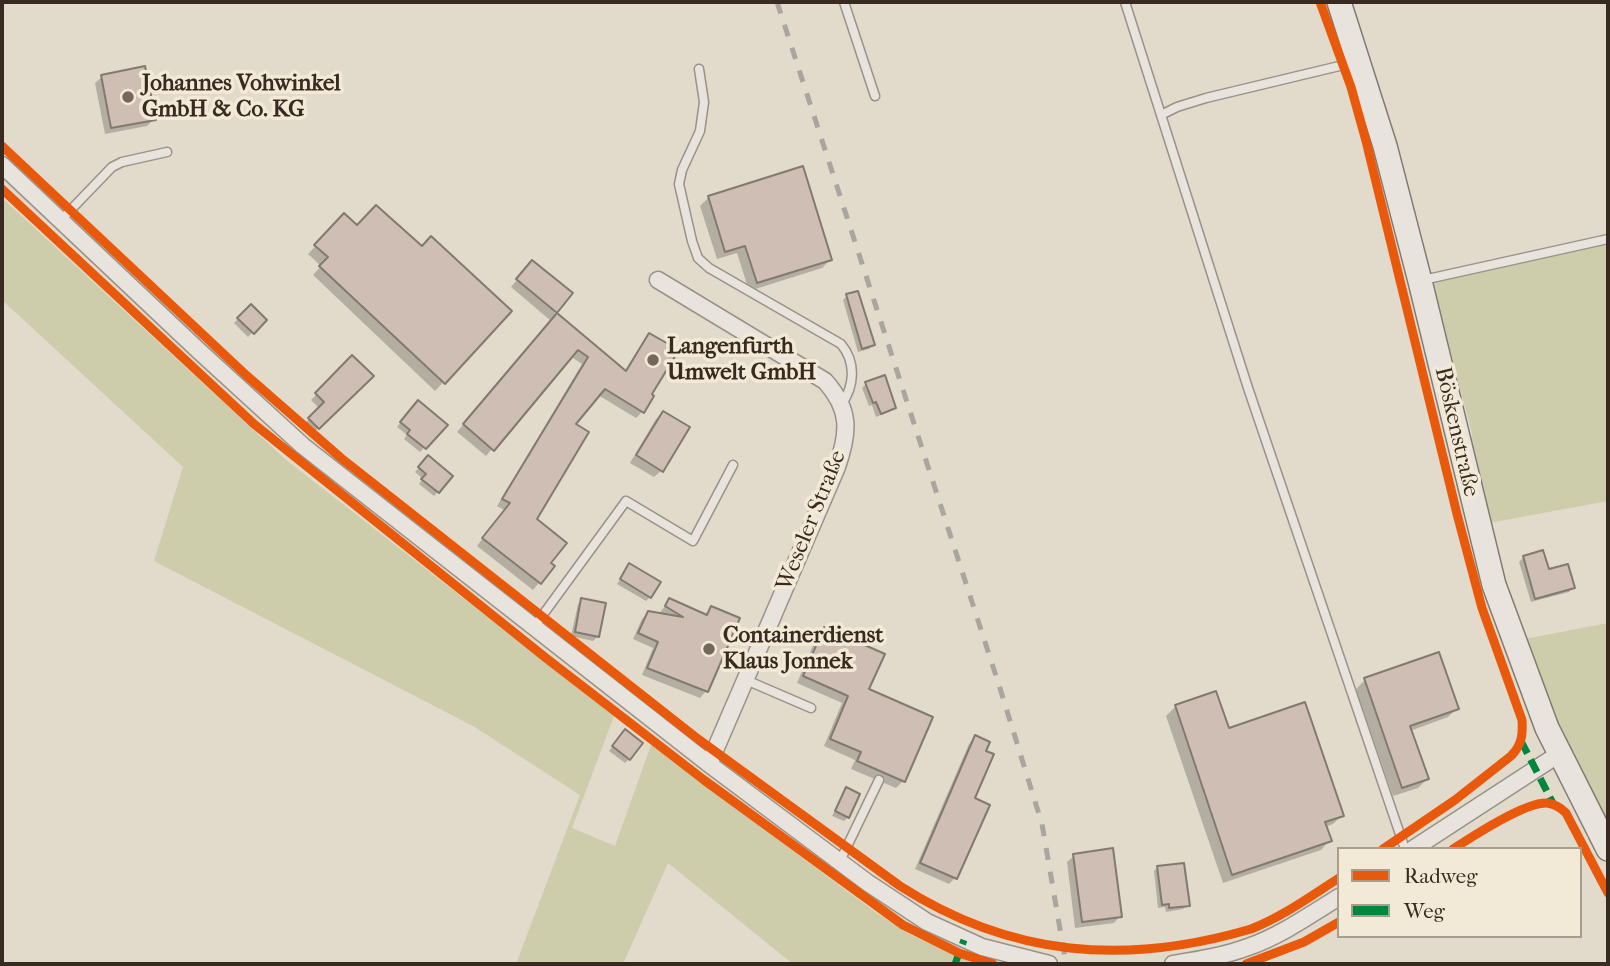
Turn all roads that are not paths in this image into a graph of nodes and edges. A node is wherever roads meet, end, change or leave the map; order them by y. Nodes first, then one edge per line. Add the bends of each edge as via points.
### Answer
1 (844, 2) edge
2 (1125, 2) edge
3 (1339, 2) edge
4 (1359, 62) junction
5 (699, 69) dead end
6 (875, 96) dead end
7 (1161, 115) junction
8 (167, 152) dead end
9 (2, 164) edge
10 (61, 219) junction
11 (1608, 239) edge
12 (658, 280) dead end
13 (1420, 281) junction
14 (841, 405) junction
15 (733, 465) dead end
16 (534, 627) junction
17 (746, 680) junction
18 (811, 709) dead end
19 (1559, 754) junction
20 (709, 764) junction
21 (879, 780) dead end
22 (1404, 847) edge
23 (1416, 847) edge
24 (1608, 849) edge
25 (840, 862) junction
26 (1337, 898) edge
27 (1049, 964) edge
28 (1173, 964) edge

1 - 6 lane
2 - 7 lane
3 - 4 main road, Böskenstraße
4 - 7 lane via 1206,99
4 - 13 main road, Böskenstraße
5 - 14 lane via 704,102 700,131 679,184 698,257 709,268 841,344 852,373 850,391
7 - 22 lane via 1248,388
8 - 10 lane via 112,167
9 - 10 street
10 - 16 street via 303,446
11 - 13 lane
12 - 14 street via 825,381
13 - 19 main road, Böskenstraße via 1494,585
14 - 17 street, Weseler Straße via 846,436 840,460
15 - 16 lane via 694,541 626,501
16 - 20 street
17 - 18 lane
17 - 20 street, Weseler Straße
19 - 23 street
19 - 24 main road, Böskenstraße
20 - 25 street
21 - 25 lane
25 - 27 street via 902,907 951,934 1009,956
26 - 28 street via 1250,946

